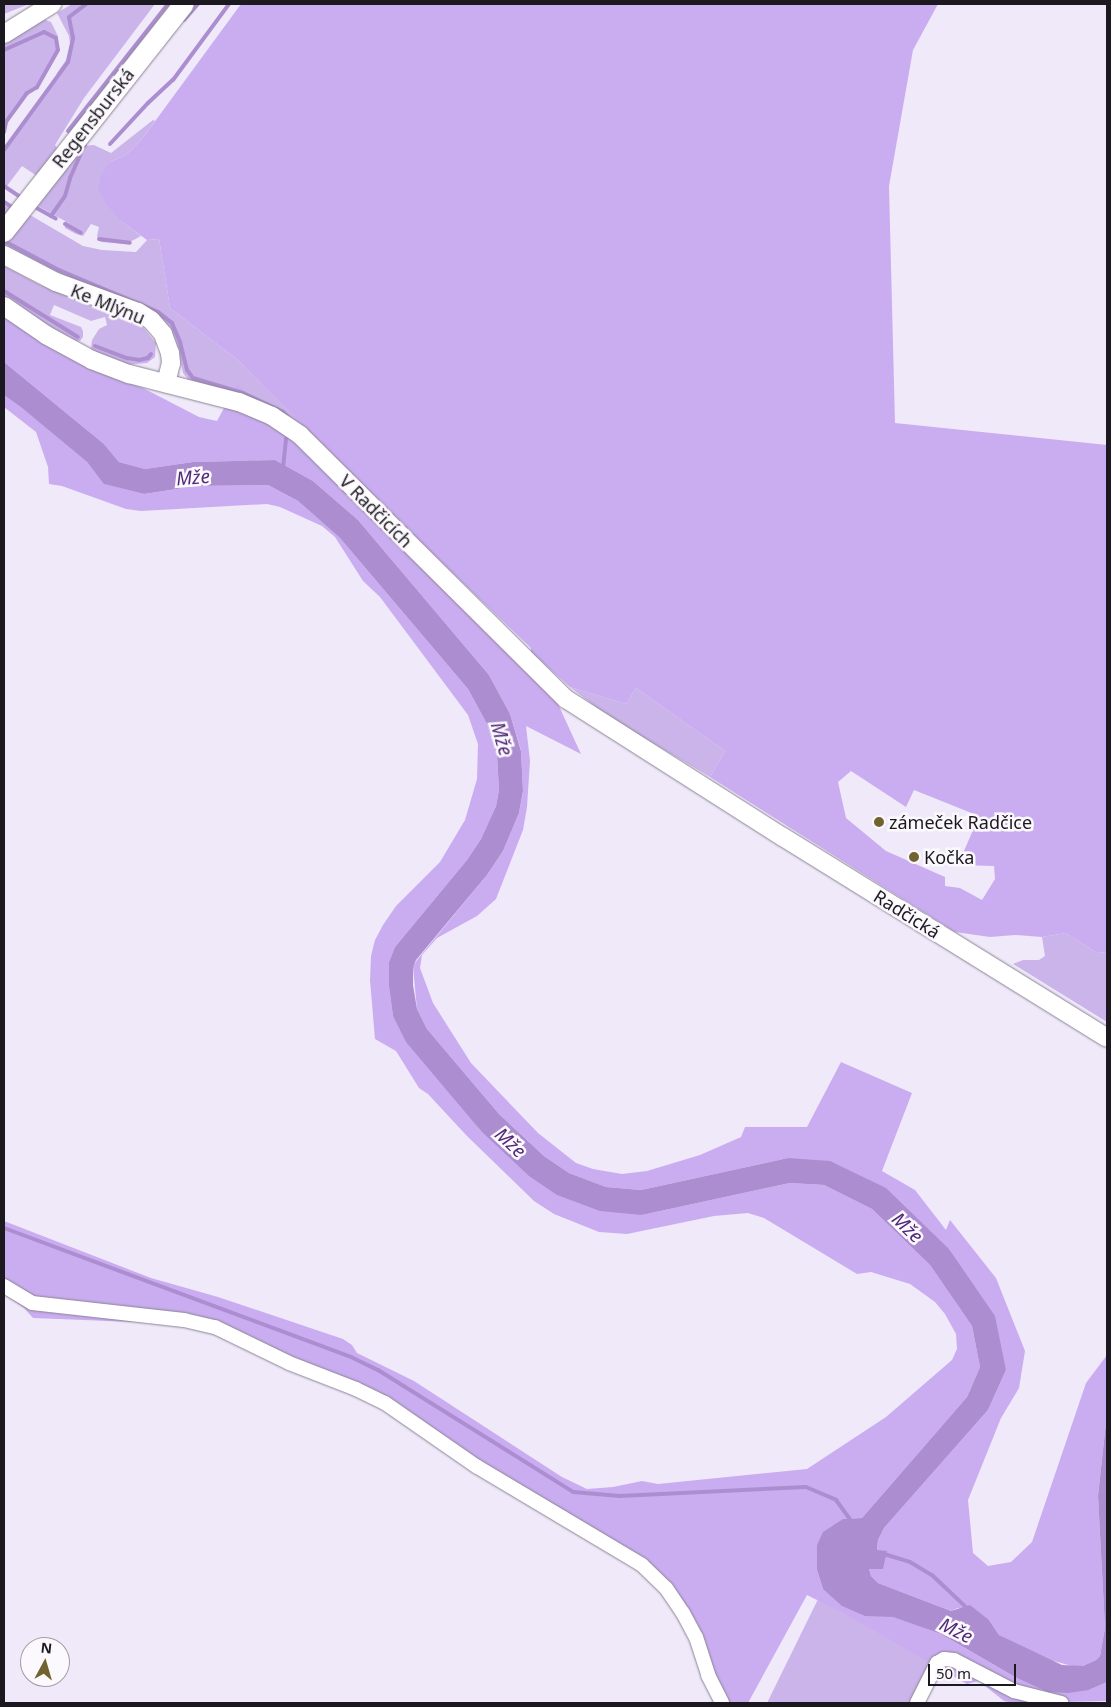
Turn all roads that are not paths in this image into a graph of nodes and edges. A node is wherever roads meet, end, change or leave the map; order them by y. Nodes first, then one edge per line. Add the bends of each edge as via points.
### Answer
1 (52, 4) edge
2 (184, 4) edge
3 (4, 34) edge
4 (4, 232) edge
5 (4, 255) edge
6 (4, 306) edge
7 (166, 383) junction
8 (707, 789) joint
9 (1107, 1038) edge
10 (4, 1286) edge
11 (722, 1703) edge
12 (917, 1703) edge
13 (1061, 1703) edge

1 - 3 street
2 - 4 main road, Regensburská
5 - 7 street, Ke Mlýnu via 52,280 138,312 150,320 163,334 170,353
6 - 7 street, V Radčicích via 46,335 92,360
7 - 8 street, V Radčicích via 255,408 300,435 566,698
8 - 9 street, Radčická
10 - 11 street via 32,1303 184,1320 215,1327 289,1363 385,1403 476,1466 642,1566 666,1588 683,1613
12 - 13 street via 937,1663 944,1659 954,1660 1014,1691

